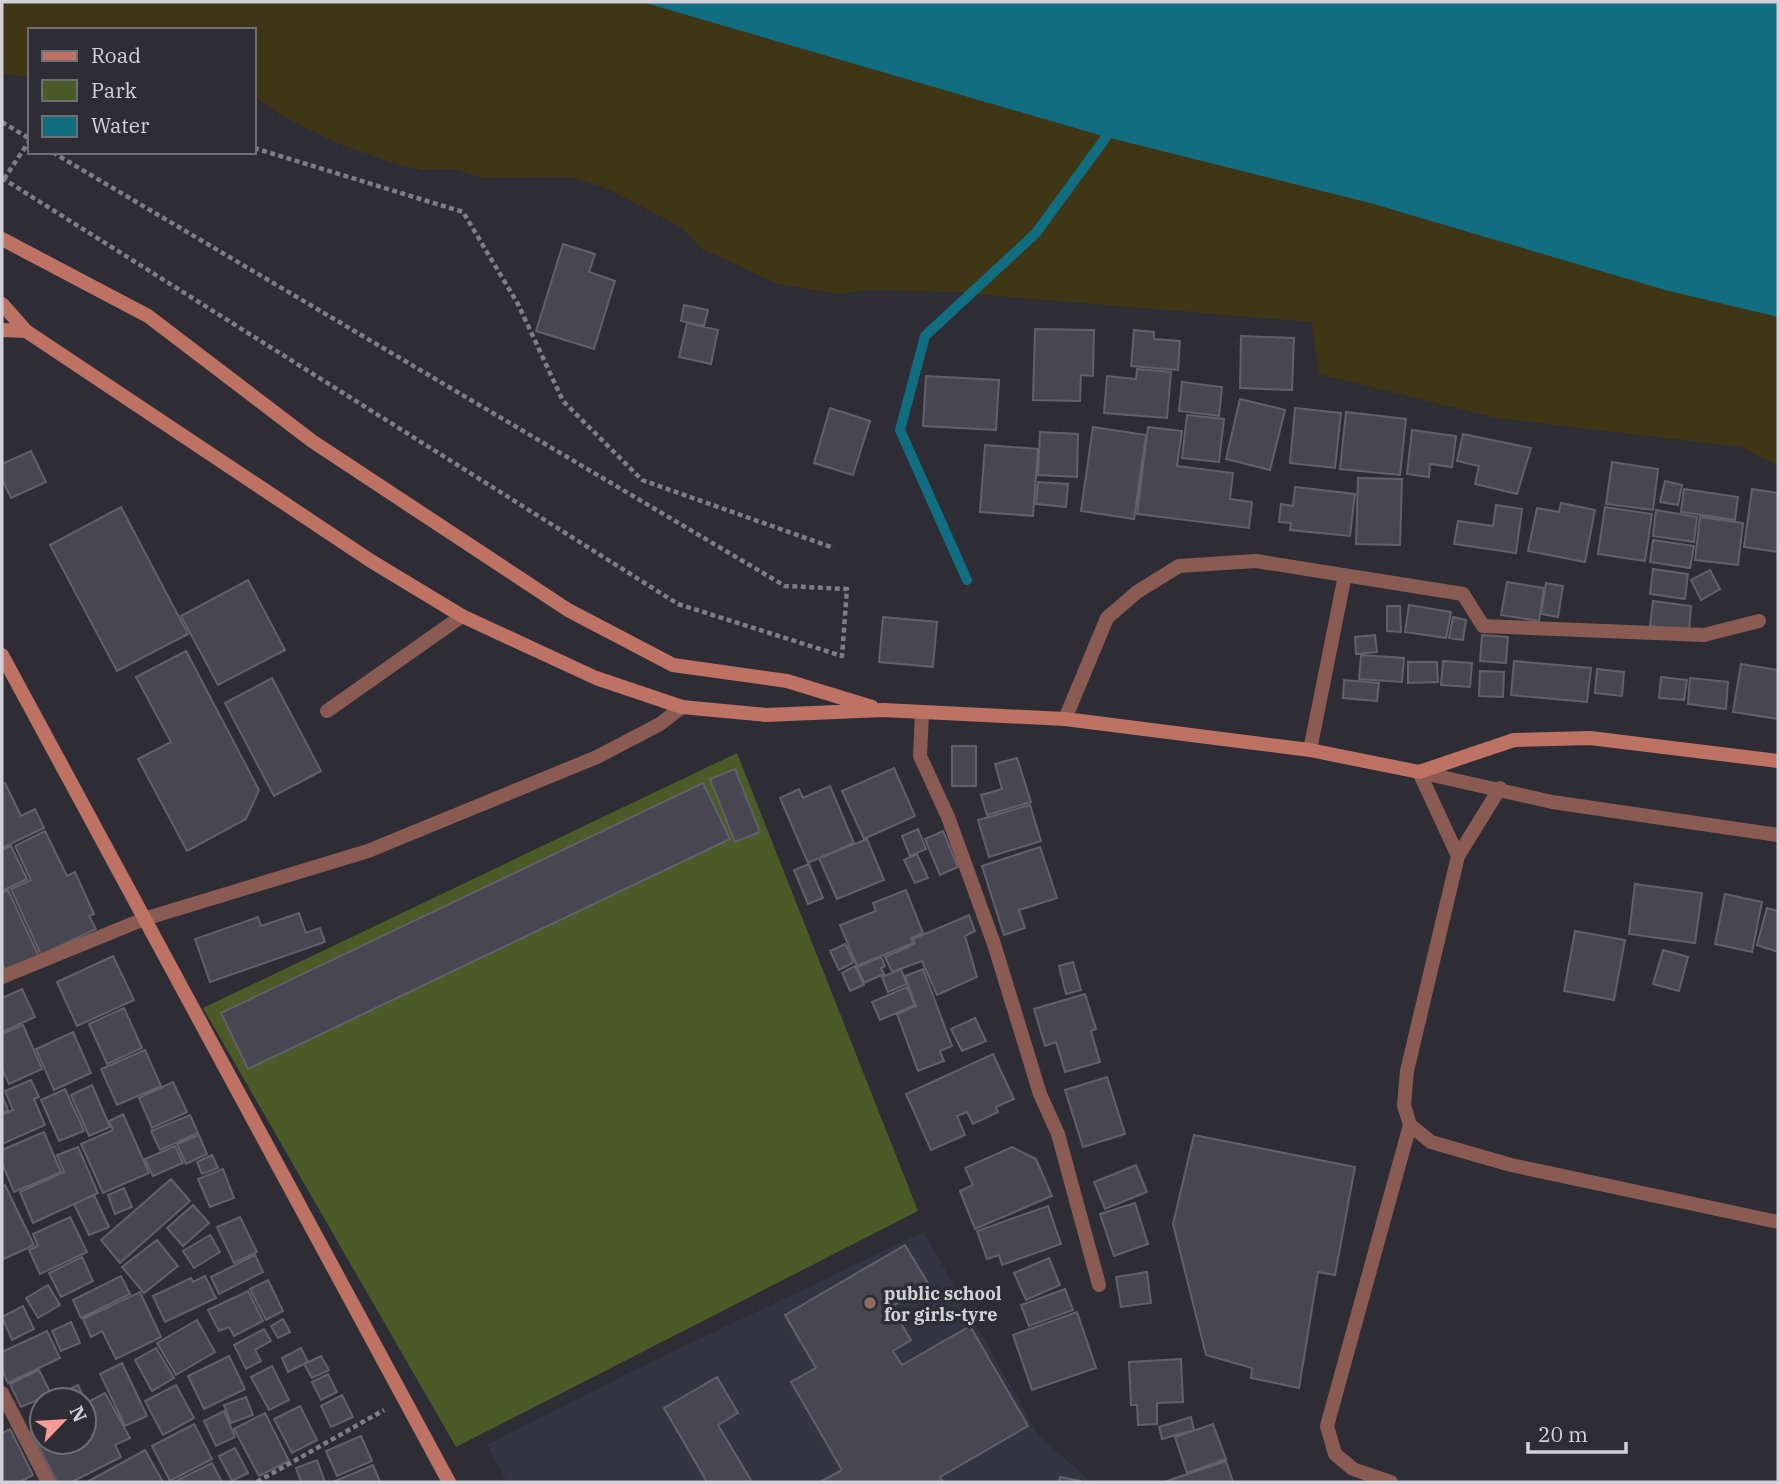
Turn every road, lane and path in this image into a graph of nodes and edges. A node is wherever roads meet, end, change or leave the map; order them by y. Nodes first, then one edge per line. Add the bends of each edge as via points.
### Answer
1 (2, 122) edge
2 (28, 139) edge
3 (28, 143) edge
4 (256, 149) edge
5 (55, 154) edge
6 (3, 178) edge
7 (6, 243) edge
8 (2, 304) edge
9 (2, 330) edge
10 (26, 331) junction
11 (834, 548) dead end
12 (1345, 575) junction
13 (462, 616) junction
14 (1759, 621) dead end
15 (2, 655) edge
16 (682, 707) junction
17 (883, 710) junction
18 (327, 711) dead end
19 (922, 713) junction
20 (1065, 719) junction
21 (1310, 750) junction
22 (1778, 761) edge
23 (1419, 772) junction
24 (1500, 788) junction
25 (1778, 835) edge
26 (1458, 856) junction
27 (144, 919) junction
28 (2, 977) edge
29 (1410, 1125) junction
30 (1778, 1222) edge
31 (1099, 1285) dead end
32 (2, 1393) edge
33 (404, 1399) junction
34 (48, 1482) edge
35 (257, 1482) edge
36 (449, 1482) edge
37 (1391, 1482) edge

1 - 2 path
3 - 6 path
4 - 11 path via 463,212 517,304 563,401 642,480
5 - 6 path via 785,586 847,589 842,656 678,604
7 - 17 main road via 148,316 312,441 568,610 673,665 787,681
8 - 10 main road
9 - 10 main road
10 - 13 main road via 371,561
12 - 14 street via 1463,594 1483,626 1704,635
12 - 20 street via 1256,561 1179,566 1137,592 1107,618
12 - 21 street
13 - 16 main road via 596,678
13 - 18 street
15 - 27 main road
16 - 17 main road via 766,715
16 - 27 street via 597,757 368,851
17 - 19 main road
19 - 20 main road
19 - 31 street via 920,756 948,817 994,944 1058,1134
20 - 21 main road
21 - 23 main road
22 - 23 main road via 1590,738 1514,740
23 - 24 street
23 - 26 street
24 - 25 street via 1552,802
24 - 26 street
26 - 29 street via 1406,1071 1404,1105
27 - 28 street
27 - 33 main road
29 - 30 street via 1431,1142 1511,1165
29 - 37 street via 1327,1426 1335,1454 1353,1469
32 - 34 street
33 - 35 path
33 - 36 main road

